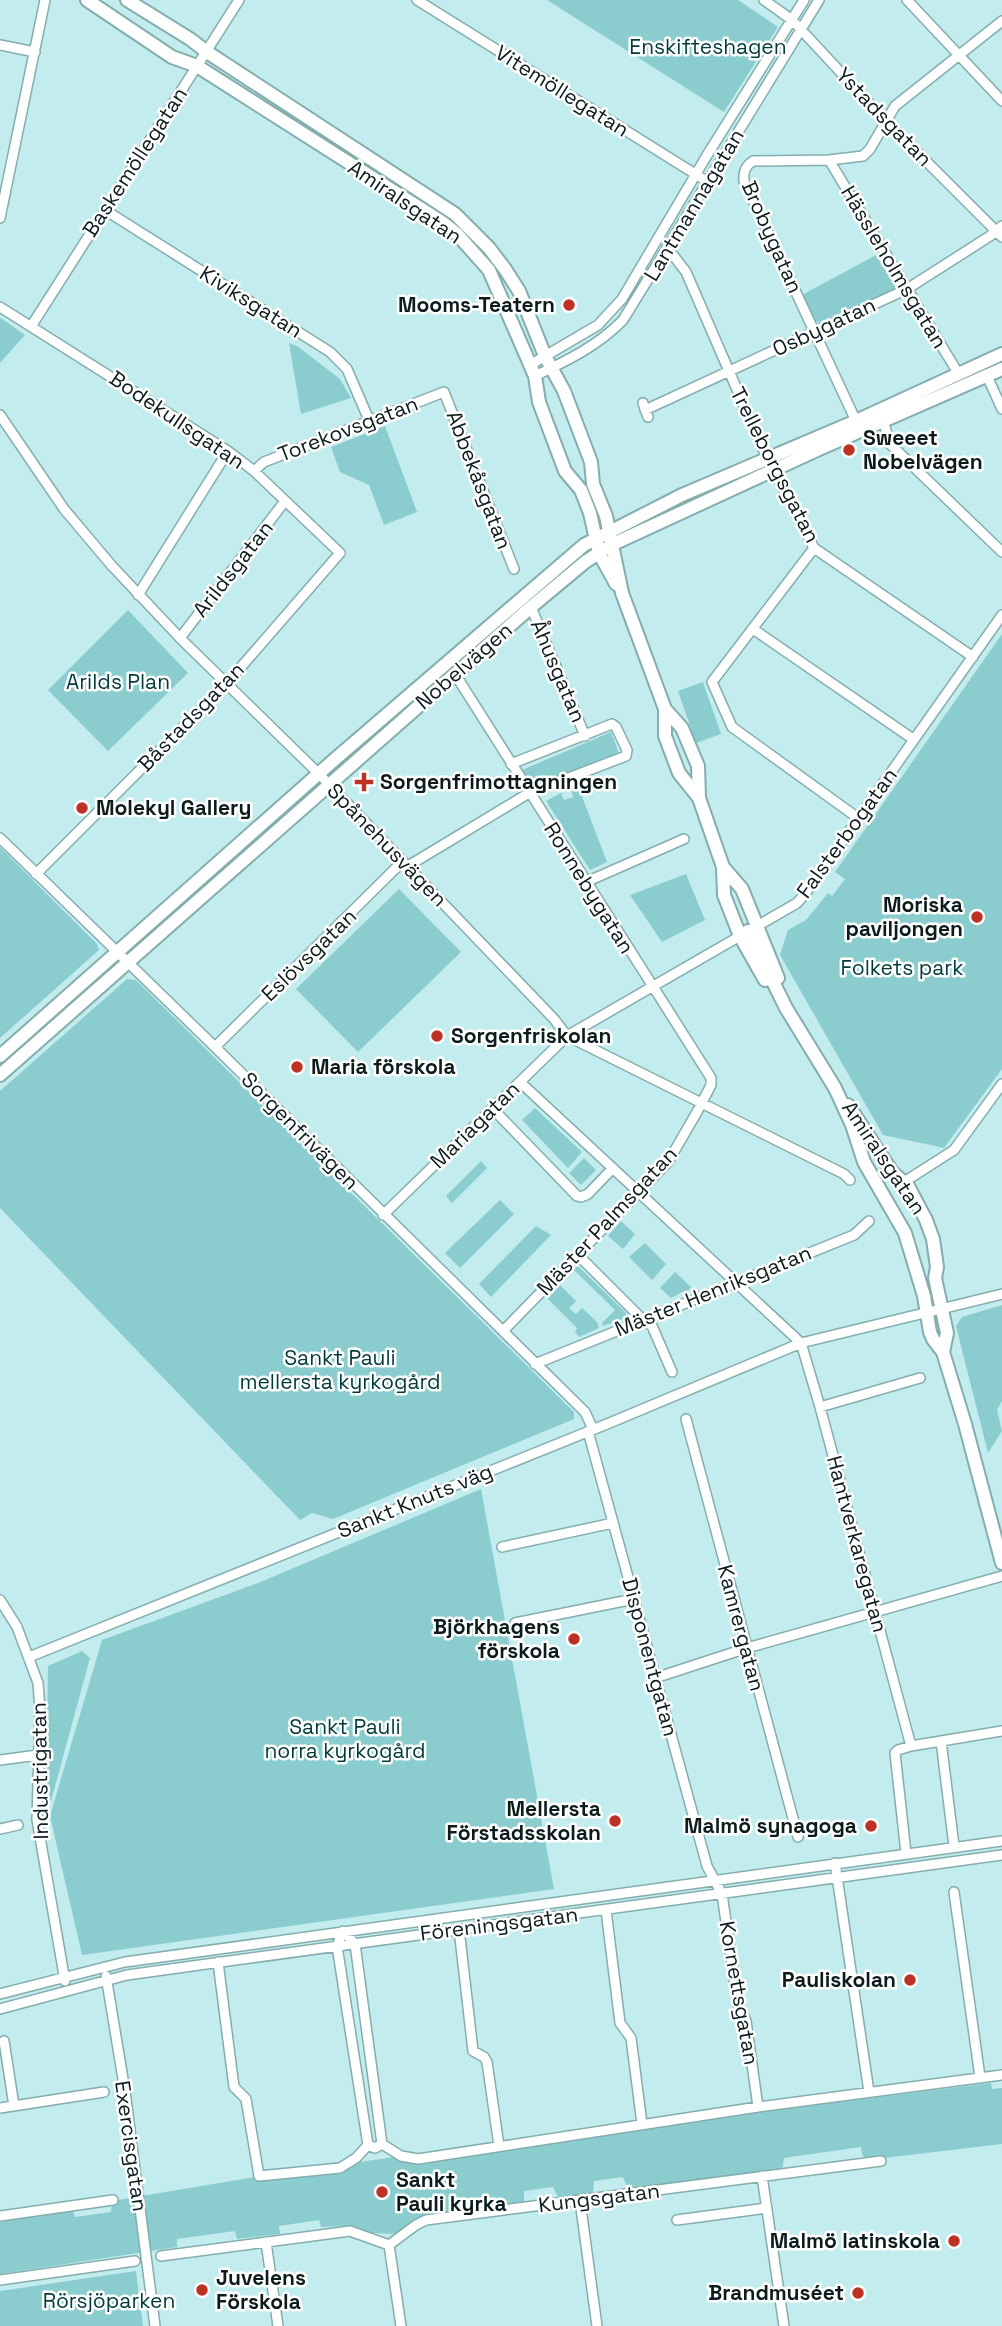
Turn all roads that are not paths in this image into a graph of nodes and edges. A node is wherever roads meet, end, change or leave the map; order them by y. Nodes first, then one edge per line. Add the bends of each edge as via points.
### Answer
1 (45, 0) edge
2 (87, 0) edge
3 (127, 0) edge
4 (239, 0) edge
5 (417, 0) edge
6 (764, 0) edge
7 (804, 0) edge
8 (819, 0) edge
9 (907, 0) edge
10 (792, 20) junction
11 (1002, 21) edge
12 (800, 30) junction
13 (0, 46) edge
14 (35, 52) junction
15 (206, 52) junction
16 (958, 55) junction
17 (197, 66) junction
18 (1002, 101) edge
19 (886, 120) junction
20 (829, 160) junction
21 (695, 174) junction
22 (708, 182) junction
23 (105, 209) junction
24 (0, 218) edge
25 (1000, 231) edge
26 (666, 251) junction
27 (907, 289) junction
28 (0, 307) edge
29 (32, 325) junction
30 (814, 331) junction
31 (1002, 354) edge
32 (548, 362) junction
33 (1002, 369) edge
34 (532, 371) junction
35 (728, 371) junction
36 (958, 373) junction
37 (987, 376) junction
38 (444, 392) joint
39 (1002, 409) edge
40 (645, 410) dead end
41 (0, 415) edge
42 (369, 420) junction
43 (883, 420) junction
44 (856, 421) junction
45 (228, 451) junction
46 (771, 464) junction
47 (254, 471) junction
48 (285, 501) junction
49 (608, 531) junction
50 (595, 538) junction
51 (611, 545) junction
52 (814, 548) junction
53 (1002, 552) edge
54 (340, 553) joint
55 (599, 553) junction
56 (514, 569) dead end
57 (622, 593) junction
58 (138, 595) junction
59 (531, 607) junction
60 (1002, 615) edge
61 (753, 629) junction
62 (180, 638) junction
63 (973, 657) junction
64 (455, 674) junction
65 (228, 682) junction
66 (665, 709) junction
67 (585, 736) junction
68 (913, 740) junction
69 (511, 764) junction
70 (319, 774) junction
71 (329, 785) junction
72 (529, 793) junction
73 (699, 798) junction
74 (858, 818) junction
75 (0, 838) edge
76 (684, 839) dead end
77 (405, 864) junction
78 (723, 867) junction
79 (36, 874) junction
80 (586, 882) junction
81 (748, 931) junction
82 (118, 952) junction
83 (128, 962) junction
84 (652, 987) junction
85 (786, 1008) junction
86 (567, 1036) junction
87 (215, 1047) junction
88 (0, 1056) edge
89 (0, 1075) edge
90 (520, 1082) junction
91 (1002, 1084) edge
92 (835, 1088) junction
93 (701, 1103) junction
94 (492, 1108) junction
95 (614, 1168) junction
96 (850, 1180) dead end
97 (904, 1182) junction
98 (639, 1191) junction
99 (383, 1215) junction
100 (869, 1221) dead end
101 (578, 1255) junction
102 (734, 1282) junction
103 (1002, 1294) edge
104 (942, 1310) junction
105 (927, 1314) junction
106 (642, 1319) junction
107 (503, 1331) junction
108 (801, 1343) junction
109 (943, 1352) junction
110 (535, 1364) junction
111 (672, 1372) dead end
112 (920, 1378) dead end
113 (820, 1407) junction
114 (686, 1419) dead end
115 (590, 1430) junction
116 (613, 1523) junction
117 (502, 1547) dead end
118 (1002, 1563) edge
119 (1002, 1576) edge
120 (634, 1599) junction
121 (0, 1600) edge
122 (874, 1611) junction
123 (515, 1623) dead end
124 (747, 1648) junction
125 (29, 1657) junction
126 (655, 1678) junction
127 (1002, 1731) edge
128 (941, 1741) junction
129 (911, 1746) junction
130 (38, 1755) junction
131 (0, 1760) edge
132 (18, 1825) dead end
133 (0, 1829) edge
134 (798, 1837) dead end
135 (1002, 1841) edge
136 (954, 1846) junction
137 (906, 1853) junction
138 (1002, 1855) edge
139 (835, 1863) junction
140 (837, 1878) junction
141 (714, 1881) junction
142 (954, 1892) dead end
143 (722, 1894) junction
144 (607, 1910) junction
145 (459, 1929) junction
146 (343, 1931) junction
147 (355, 1944) junction
148 (337, 1946) junction
149 (218, 1962) junction
150 (104, 1967) junction
151 (64, 1978) junction
152 (107, 1980) junction
153 (67, 1990) junction
154 (0, 1994) edge
155 (0, 2009) edge
156 (4, 2041) dead end
157 (1002, 2075) edge
158 (980, 2077) junction
159 (104, 2092) dead end
160 (869, 2092) junction
161 (14, 2106) junction
162 (758, 2107) junction
163 (0, 2108) edge
164 (642, 2124) junction
165 (382, 2144) junction
166 (368, 2145) junction
167 (499, 2146) junction
168 (881, 2161) dead end
169 (762, 2176) junction
170 (113, 2200) dead end
171 (580, 2201) junction
172 (766, 2207) junction
173 (0, 2216) edge
174 (677, 2220) dead end
175 (266, 2242) junction
176 (389, 2245) junction
177 (161, 2256) dead end
178 (135, 2261) dead end
179 (0, 2280) edge
180 (155, 2326) edge
181 (278, 2326) edge
182 (401, 2326) edge
183 (597, 2326) edge
184 (784, 2326) edge

1 - 14 street
2 - 17 main road, Amiralsgatan via 172,57
3 - 15 main road, Amiralsgatan
4 - 15 street, Baskemöllegatan
5 - 21 street, Vitemöllegatan
6 - 10 street, Ystadsgatan
7 - 10 street, Lantmannagatan
8 - 12 street, Lantmannagatan
9 - 16 street
10 - 12 street, Ystadsgatan
10 - 21 street, Lantmannagatan
11 - 16 street
12 - 19 street, Ystadsgatan
12 - 22 street, Lantmannagatan
13 - 14 street
14 - 24 street
15 - 17 street, Baskemöllegatan
15 - 32 main road, Amiralsgatan via 455,214 505,269 529,312
16 - 18 street
16 - 19 street via 895,106
17 - 23 street, Baskemöllegatan
17 - 34 main road, Amiralsgatan via 457,234 489,270
19 - 20 street via 863,156
19 - 25 street, Ystadsgatan
20 - 27 street, Hässleholmsgatan
20 - 30 street, Brobygatan via 753,161 743,174
21 - 22 street, Vitemöllegatan
21 - 32 street, Lantmannagatan via 622,299 598,325
22 - 26 street, Lantmannagatan
23 - 29 street, Baskemöllegatan
23 - 42 street, Kiviksgatan via 330,352 347,369
25 - 27 street, Osbygatan
26 - 32 street, Lantmannagatan via 611,332 593,345
26 - 35 street, Trelleborgsgatan via 686,272
27 - 30 street, Osbygatan
27 - 36 street, Hässleholmsgatan
28 - 29 street, Bodekullsgatan
29 - 45 street, Bodekullsgatan
30 - 35 street, Osbygatan
30 - 44 street, Brobygatan
31 - 36 main road, Nobelvägen
32 - 34 street, Lantmannagatan
32 - 49 main road, Amiralsgatan via 592,462 593,484
33 - 37 main road, Nobelvägen
34 - 50 main road, Amiralsgatan via 565,471 581,490
35 - 40 street, Osbygatan
35 - 46 street, Trelleborgsgatan
36 - 44 main road, Nobelvägen
37 - 39 street
37 - 43 main road, Nobelvägen
38 - 42 street, Torekovsgatan
38 - 56 street, Abbekåsgatan
41 - 58 street, Spånehusvägen via 64,509
42 - 47 street, Torekovsgatan via 264,462
43 - 46 main road, Nobelvägen
43 - 53 street via 890,444
44 - 46 main road, Nobelvägen
45 - 47 street, Bodekullsgatan
45 - 58 street
46 - 49 main road, Nobelvägen via 682,495
46 - 51 main road, Nobelvägen
46 - 52 street, Trelleborgsgatan
47 - 48 street, Bodekullsgatan
48 - 54 street, Bodekullsgatan
48 - 62 street, Arildsgatan
49 - 50 main road, Nobelvägen
49 - 51 main road, Amiralsgatan
50 - 55 main road, Amiralsgatan
50 - 70 main road, Nobelvägen
51 - 55 main road, Nobelvägen
51 - 57 main road, Amiralsgatan
52 - 61 street
52 - 63 street, Trelleborgsgatan
54 - 65 street, Båstadsgatan
55 - 57 main road, Amiralsgatan
55 - 59 main road, Nobelvägen
57 - 66 main road, Amiralsgatan
58 - 62 street, Spånehusvägen
59 - 64 main road, Nobelvägen
59 - 67 street, Åhusgatan
60 - 63 street, Falsterbogatan
61 - 68 street
61 - 74 street via 712,682 732,727
62 - 65 street, Spånehusvägen
63 - 68 street, Falsterbogatan
64 - 69 street, Ronnebygatan
64 - 71 main road, Nobelvägen
65 - 70 street, Spånehusvägen
65 - 79 street, Båstadsgatan
66 - 73 main road, Amiralsgatan via 665,736 679,773
66 - 73 main road, Amiralsgatan via 682,728 698,766
67 - 69 street
67 - 72 street, Eslövsgatan via 612,724 626,756
68 - 74 street, Falsterbogatan
69 - 72 street, Ronnebygatan
70 - 71 street, Spånehusvägen
70 - 82 main road, Nobelvägen
71 - 77 street, Spånehusvägen
71 - 83 main road, Nobelvägen
72 - 77 street, Eslövsgatan
72 - 80 street, Ronnebygatan
73 - 78 main road, Amiralsgatan
74 - 81 street, Falsterbogatan via 797,903
75 - 79 street, Sorgenfrivägen
76 - 80 street
77 - 86 street, Spånehusvägen
77 - 87 street, Eslövsgatan
78 - 81 main road, Amiralsgatan via 724,895
78 - 81 main road, Amiralsgatan via 742,889
79 - 82 street, Sorgenfrivägen
80 - 84 street, Ronnebygatan
81 - 84 street, Falsterbogatan
81 - 85 main road, Amiralsgatan via 761,975
81 - 85 main road, Amiralsgatan via 774,963
82 - 83 street, Sorgenfrivägen
82 - 88 main road, Nobelvägen
83 - 87 street, Sorgenfrivägen
83 - 89 main road, Nobelvägen
84 - 86 street, Falsterbogatan
84 - 93 street, Ronnebygatan via 711,1078
85 - 92 main road, Amiralsgatan
86 - 90 street, Mariagatan
86 - 93 street, Spånehusvägen
87 - 99 street, Sorgenfrivägen
90 - 94 street, Mariagatan
90 - 95 street
91 - 97 street via 954,1150
92 - 97 main road, Amiralsgatan via 892,1172
92 - 105 main road, Amiralsgatan via 864,1162 905,1233
93 - 96 street, Spånehusvägen
93 - 98 street, Mäster Palmsgatan via 673,1156
94 - 95 street via 577,1196 588,1194
94 - 99 street, Mariagatan
95 - 98 street
97 - 104 main road, Amiralsgatan via 933,1238
98 - 101 street, Mäster Palmsgatan
98 - 102 street
99 - 107 street, Sorgenfrivägen
100 - 102 street, Mäster Henriksgatan via 854,1235
101 - 106 street
101 - 107 street, Mäster Palmsgatan
102 - 106 street, Mäster Henriksgatan
102 - 108 street
103 - 104 street, Sankt Knuts väg
104 - 105 street, Sankt Knuts väg
104 - 109 main road, Amiralsgatan via 947,1333
105 - 108 street, Sankt Knuts väg
105 - 109 main road, Amiralsgatan via 933,1339
106 - 110 street, Mäster Henriksgatan via 550,1353
106 - 111 street via 652,1326
107 - 110 street, Sorgenfrivägen
108 - 113 street, Hantverkaregatan
108 - 115 street, Sankt Knuts väg
109 - 118 main road, Amiralsgatan
110 - 115 street, Sorgenfrivägen via 585,1412
112 - 113 street
113 - 122 street, Hantverkaregatan
114 - 124 street, Kamrergatan
115 - 116 street, Disponentgatan
115 - 125 street, Sankt Knuts väg
116 - 117 street
116 - 120 street, Disponentgatan
119 - 122 street
120 - 123 street
120 - 126 street, Disponentgatan
121 - 125 street, Industrigatan
122 - 124 street
122 - 129 street, Hantverkaregatan
124 - 126 street
124 - 134 street, Kamrergatan
125 - 130 street, Industrigatan via 38,1683
126 - 141 street, Disponentgatan
127 - 128 street
128 - 129 street
128 - 136 street
129 - 137 street via 898,1749 894,1759
130 - 131 street
130 - 151 street, Industrigatan via 37,1820
132 - 133 street
135 - 136 street, Föreningsgatan
136 - 137 street, Föreningsgatan
137 - 139 street, Föreningsgatan
138 - 140 street, Föreningsgatan
139 - 140 street
139 - 141 street, Föreningsgatan
140 - 143 street, Föreningsgatan
140 - 160 street
141 - 143 street, Kornettsgatan
141 - 146 street, Föreningsgatan
142 - 158 street
143 - 144 street, Föreningsgatan
143 - 162 street, Kornettsgatan
144 - 145 street, Föreningsgatan
144 - 164 street via 620,2023 631,2038
145 - 147 street, Föreningsgatan
145 - 167 street via 474,2051 487,2062
146 - 147 street
146 - 148 street
146 - 150 street, Föreningsgatan
147 - 148 street, Föreningsgatan
147 - 165 street
148 - 149 street, Föreningsgatan
148 - 166 street
149 - 152 street, Föreningsgatan
149 - 166 street via 234,2087 246,2099 259,2176 340,2168
150 - 151 street, Föreningsgatan
150 - 152 street, Exercisgatan
151 - 153 street, Industrigatan
151 - 154 street, Föreningsgatan
152 - 153 street, Föreningsgatan
152 - 180 street, Exercisgatan
153 - 155 street, Föreningsgatan
156 - 161 street
157 - 158 street
158 - 160 street
159 - 161 street
160 - 162 street
161 - 163 street
162 - 164 street
164 - 167 street
165 - 166 street
165 - 167 street via 401,2156 418,2159
168 - 169 street, Kungsgatan
169 - 171 street, Kungsgatan
169 - 172 street
170 - 173 street
171 - 176 street, Kungsgatan via 426,2220
171 - 183 street
172 - 174 street
172 - 184 street
175 - 176 street via 350,2231
175 - 177 street
175 - 181 street
176 - 182 street
178 - 179 street

